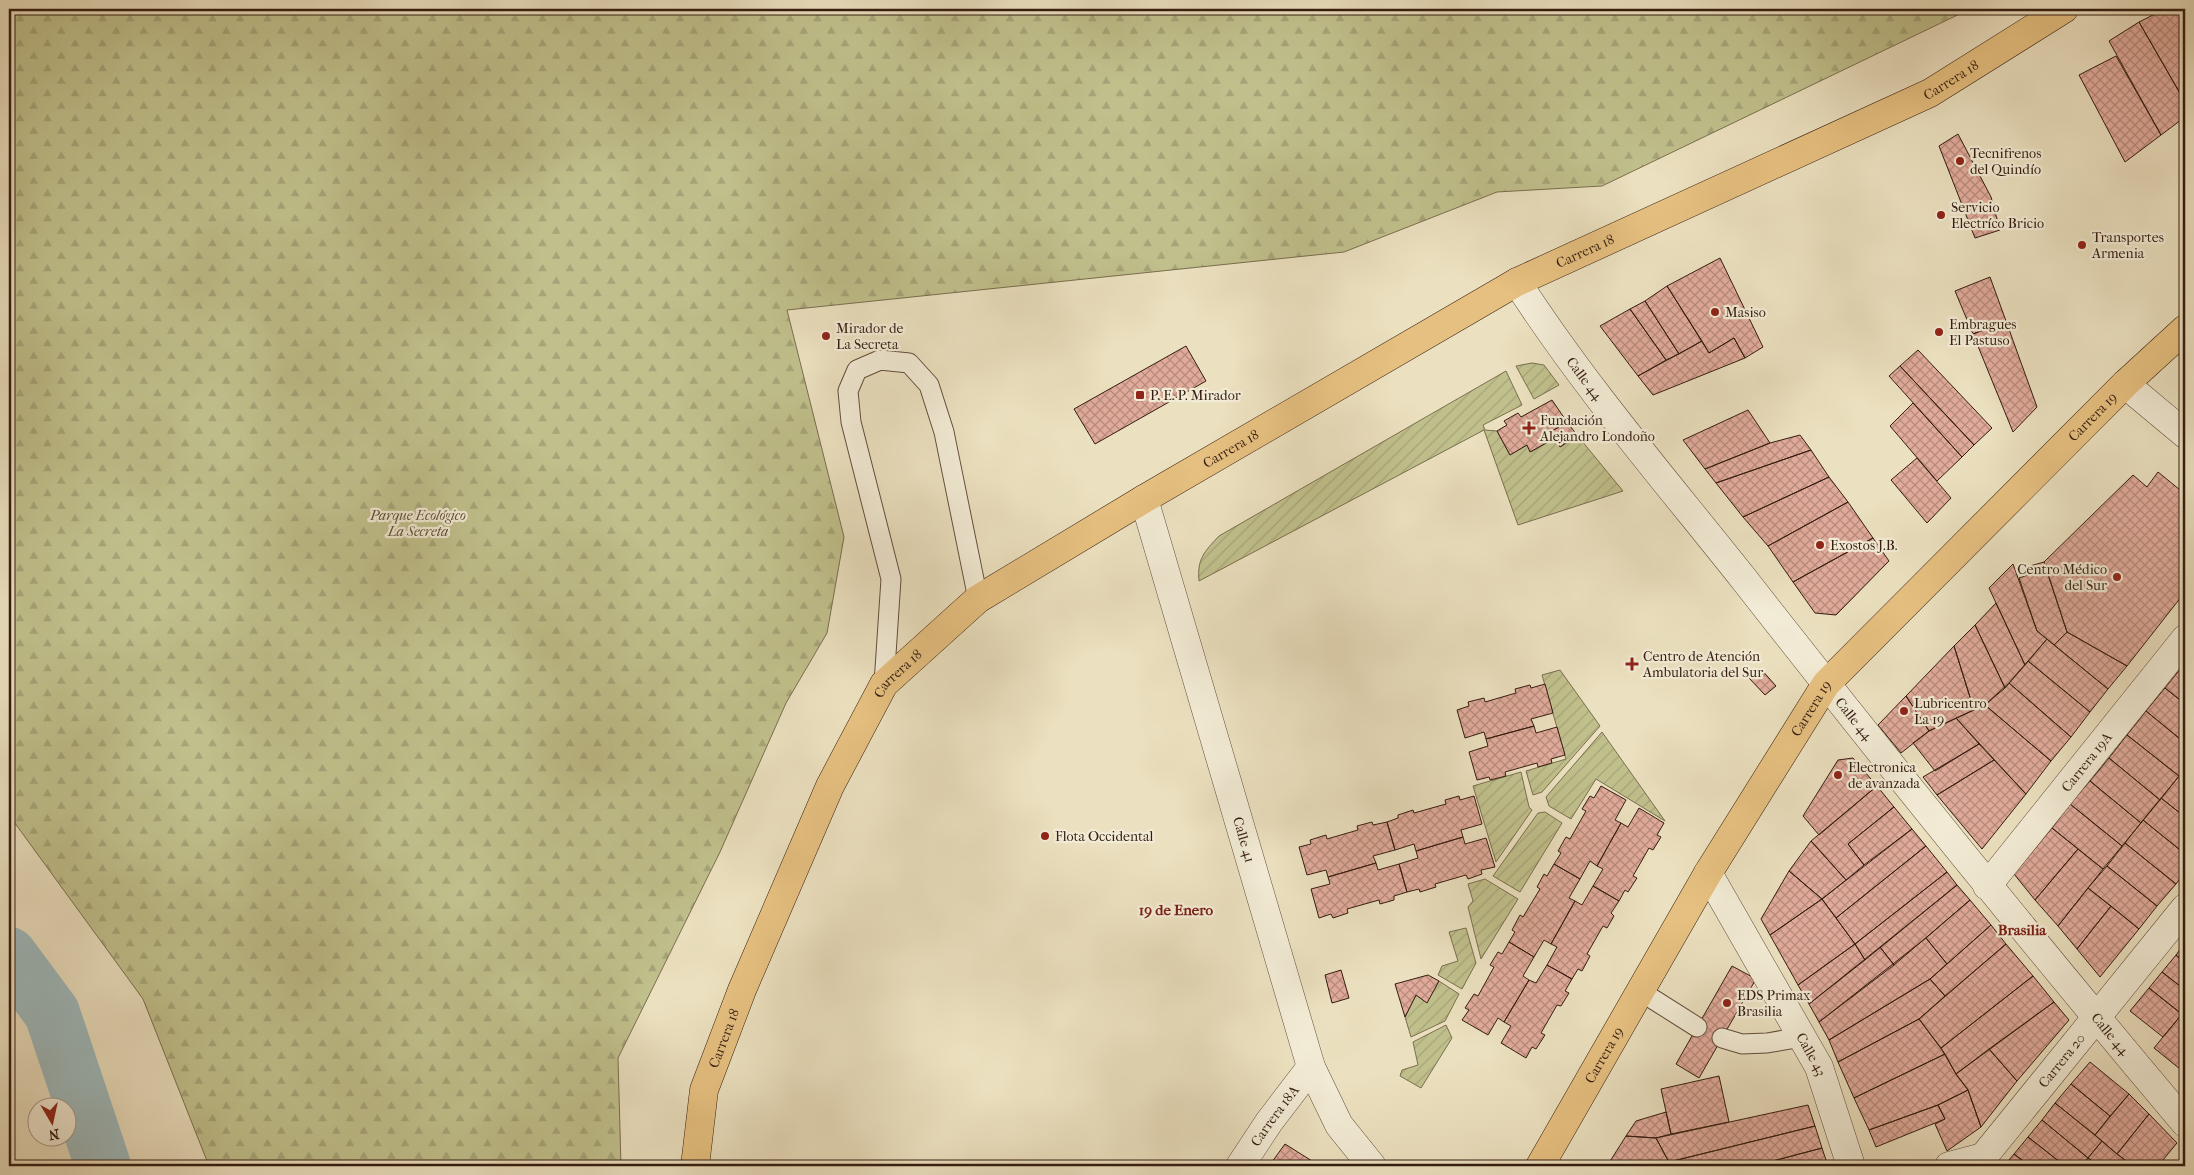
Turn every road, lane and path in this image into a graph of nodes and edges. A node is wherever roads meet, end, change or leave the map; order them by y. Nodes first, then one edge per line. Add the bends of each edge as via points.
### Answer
1 (2064, 9) edge
2 (1517, 282) junction
3 (2185, 329) edge
4 (2125, 384) junction
5 (2185, 434) edge
6 (1144, 499) junction
7 (978, 599) junction
8 (2185, 639) edge
9 (884, 684) junction
10 (1826, 684) junction
11 (1708, 873) junction
12 (1987, 886) junction
13 (2185, 908) edge
14 (1640, 991) junction
15 (2097, 1019) junction
16 (1697, 1027) dead end
17 (1802, 1037) junction
18 (1722, 1038) dead end
19 (1311, 1067) junction
20 (2185, 1123) edge
21 (1979, 1162) edge
22 (695, 1166) edge
23 (1240, 1166) edge
24 (1372, 1166) edge
25 (1540, 1166) edge
26 (1851, 1166) edge
27 (1949, 1166) edge

1 - 2 main road, Carrera 18 via 1930,93
2 - 6 main road, Carrera 18
2 - 10 street, Calle 44 via 1566,353
3 - 4 main road, Carrera 19
4 - 5 street
4 - 10 main road, Carrera 19
6 - 7 main road, Carrera 18
6 - 19 street, Calle 41
7 - 9 main road, Carrera 18
7 - 9 lane via 944,432 929,385 908,363 880,360 857,370 848,391 851,422 892,579
8 - 12 street, Carrera 19A
9 - 22 main road, Carrera 18 via 830,786 742,990 704,1090
10 - 11 main road, Carrera 19
10 - 12 street, Calle 44
11 - 14 main road, Carrera 19
11 - 17 street, Calle 43
12 - 15 street, Calle 44
13 - 15 street, Carrera 20
14 - 16 lane
14 - 25 main road, Carrera 19
15 - 20 street, Calle 44
15 - 21 street, Carrera 20
17 - 18 lane via 1742,1044
17 - 26 street, Calle 43 via 1819,1068
19 - 23 street, Carrera 18A
19 - 24 street, Calle 41 via 1339,1125
21 - 27 street

